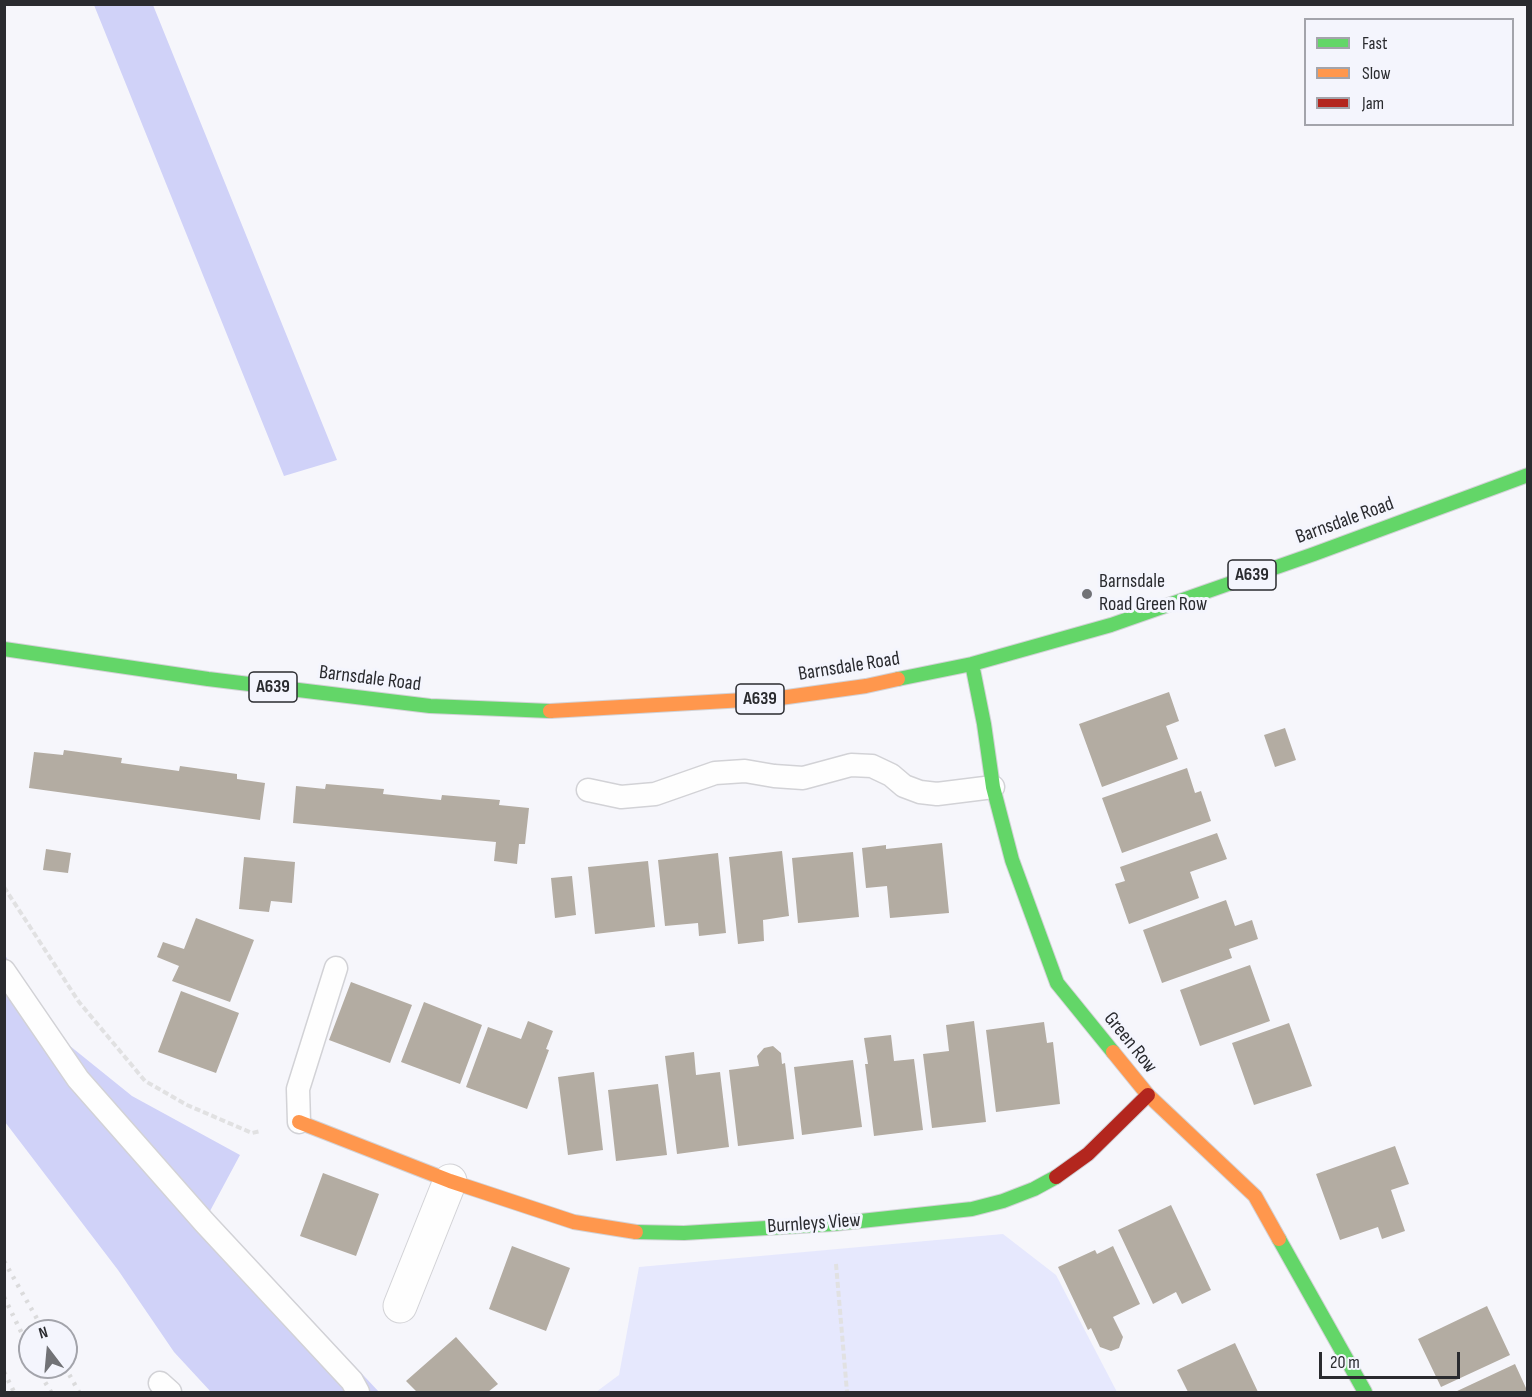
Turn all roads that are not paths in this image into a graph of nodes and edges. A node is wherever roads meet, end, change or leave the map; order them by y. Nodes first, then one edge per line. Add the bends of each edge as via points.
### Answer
1 (1527, 475) edge
2 (4, 649) edge
3 (972, 664) junction
4 (993, 787) junction
5 (588, 790) dead end
6 (336, 968) dead end
7 (4, 971) edge
8 (1148, 1095) junction
9 (299, 1122) joint
10 (450, 1181) junction
11 (400, 1306) dead end
12 (358, 1392) edge
13 (1365, 1392) edge

1 - 3 street, Barnsdale Road / A639 via 1111,625
2 - 3 street, Barnsdale Road / A639 via 430,706 544,711 780,698 866,686
3 - 4 street, Green Row
4 - 5 lane via 937,794 920,792 872,766 851,765 803,778 744,771 715,773 655,794 621,797
4 - 8 street, Green Row via 1012,860 1057,983
6 - 9 lane via 298,1089
7 - 12 lane via 78,1078
8 - 10 street, Burnleys View via 1062,1174 1004,1201 972,1209 833,1224 639,1233 574,1222
8 - 13 street, Green Row via 1255,1196
9 - 10 street, Burnleys View
10 - 11 street

